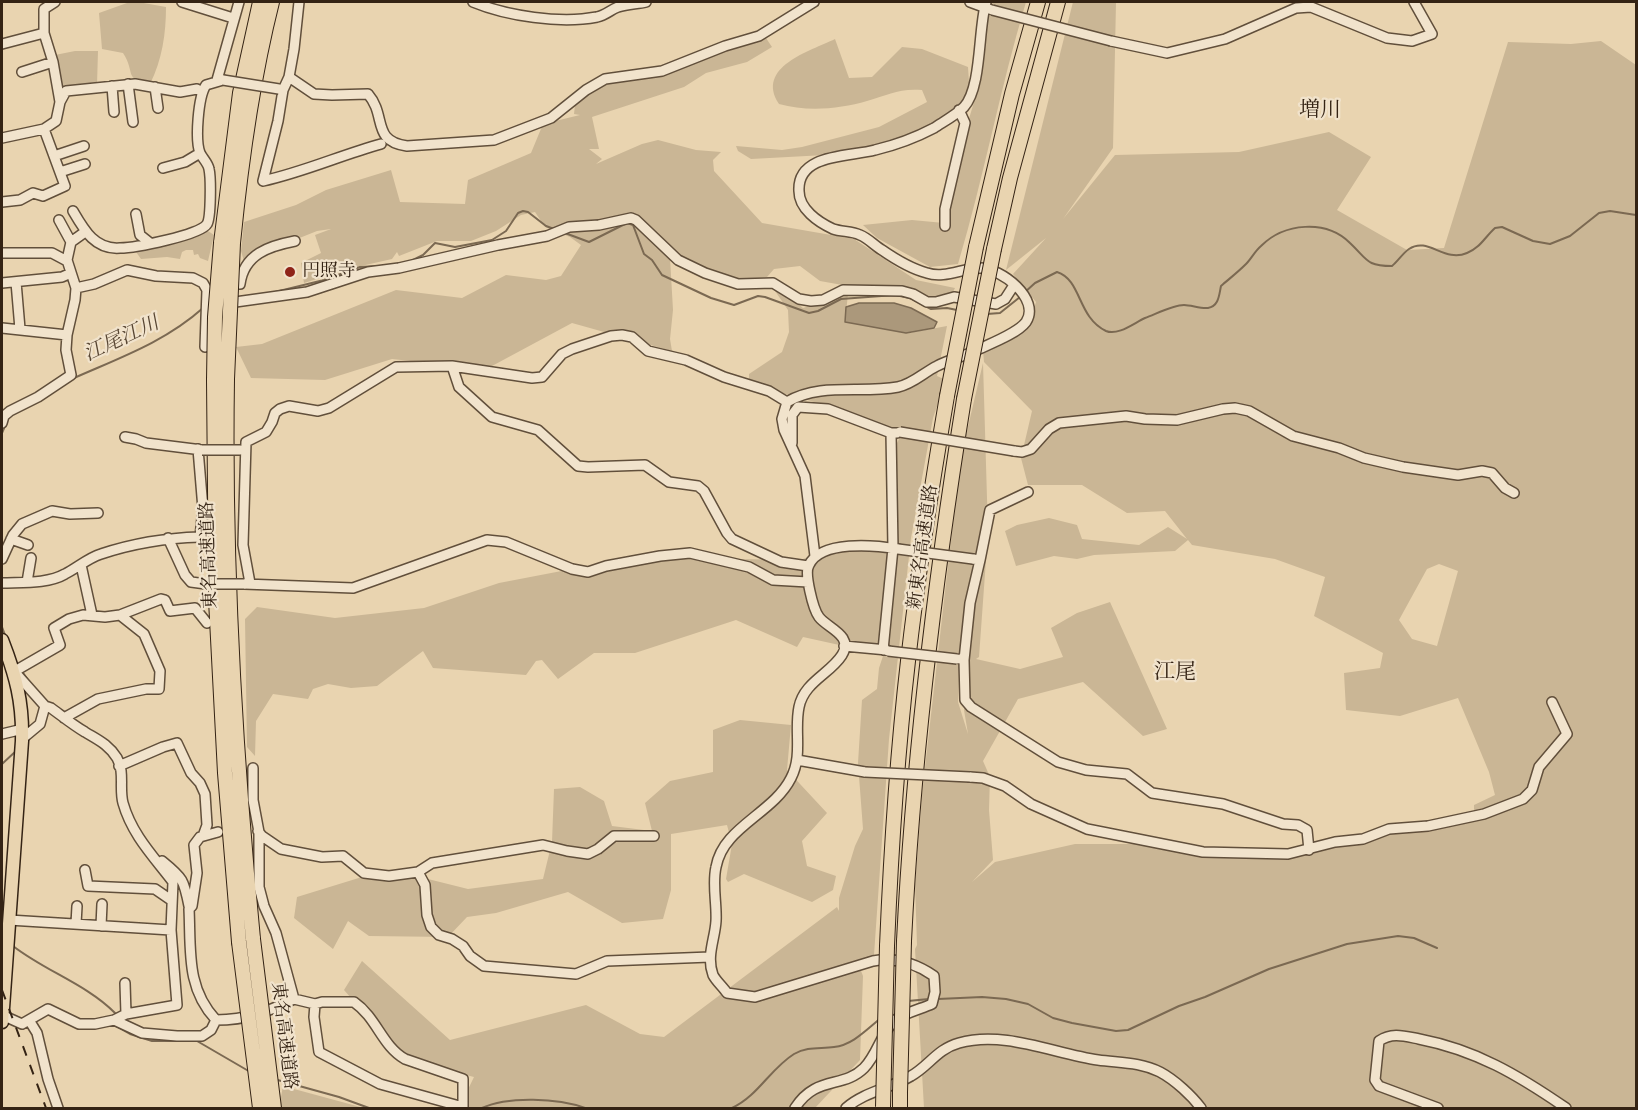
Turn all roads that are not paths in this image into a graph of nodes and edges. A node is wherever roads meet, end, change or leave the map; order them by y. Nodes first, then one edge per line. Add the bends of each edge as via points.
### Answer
1 (55, 2) edge
2 (182, 2) edge
3 (239, 2) edge
4 (260, 2) edge
5 (272, 2) edge
6 (299, 2) edge
7 (473, 2) edge
8 (646, 2) edge
9 (814, 2) edge
10 (970, 2) edge
11 (1038, 2) edge
12 (1058, 2) edge
13 (1414, 2) edge
14 (617, 4) edge
15 (987, 6) edge
16 (233, 18) junction
17 (44, 33) junction
18 (2, 44) edge
19 (53, 62) junction
20 (22, 72) dead end
21 (289, 77) junction
22 (220, 80) junction
23 (128, 84) junction
24 (112, 86) junction
25 (155, 87) junction
26 (281, 90) junction
27 (202, 92) junction
28 (60, 102) junction
29 (158, 108) dead end
30 (959, 110) junction
31 (114, 112) dead end
32 (133, 122) dead end
33 (44, 129) junction
34 (2, 138) edge
35 (381, 144) dead end
36 (84, 146) dead end
37 (200, 153) junction
38 (54, 156) junction
39 (85, 164) dead end
40 (163, 168) dead end
41 (60, 172) junction
42 (2, 202) edge
43 (73, 211) dead end
44 (136, 214) dead end
45 (59, 219) dead end
46 (945, 226) dead end
47 (85, 232) junction
48 (295, 241) dead end
49 (71, 242) junction
50 (150, 243) junction
51 (227, 243) junction
52 (2, 254) edge
53 (68, 261) junction
54 (71, 273) junction
55 (16, 282) junction
56 (2, 283) edge
57 (206, 285) junction
58 (1014, 285) junction
59 (76, 288) junction
60 (209, 302) junction
61 (2, 328) edge
62 (20, 329) junction
63 (67, 335) junction
64 (206, 347) dead end
65 (452, 366) junction
66 (787, 402) junction
67 (2, 423) edge
68 (896, 433) junction
69 (125, 437) dead end
70 (792, 449) junction
71 (200, 450) junction
72 (243, 450) junction
73 (1028, 492) dead end
74 (1514, 492) dead end
75 (98, 513) dead end
76 (168, 538) junction
77 (11, 539) junction
78 (27, 545) dead end
79 (895, 548) junction
80 (815, 556) junction
81 (31, 558) dead end
82 (976, 559) junction
83 (2, 560) edge
84 (81, 564) junction
85 (808, 566) junction
86 (27, 582) junction
87 (808, 582) junction
88 (2, 583) edge
89 (247, 583) junction
90 (92, 615) junction
91 (120, 615) junction
92 (207, 623) dead end
93 (2, 640) edge
94 (844, 646) junction
95 (886, 650) junction
96 (961, 659) junction
97 (14, 671) junction
98 (1552, 702) dead end
99 (45, 706) junction
100 (64, 717) junction
101 (2, 734) edge
102 (22, 734) junction
103 (797, 760) junction
104 (119, 766) junction
105 (253, 768) dead end
106 (254, 831) junction
107 (218, 832) dead end
108 (203, 836) junction
109 (654, 836) dead end
110 (1309, 850) junction
111 (157, 860) junction
112 (85, 870) dead end
113 (418, 872) junction
114 (171, 900) junction
115 (102, 904) dead end
116 (77, 906) dead end
117 (189, 909) junction
118 (9, 920) junction
119 (76, 924) junction
120 (101, 926) junction
121 (171, 930) junction
122 (246, 940) junction
123 (6, 949) edge
124 (710, 957) junction
125 (125, 983) dead end
126 (294, 999) junction
127 (315, 1004) junction
128 (126, 1014) junction
129 (2, 1015) edge
130 (29, 1020) junction
131 (114, 1020) junction
132 (216, 1020) junction
133 (2, 1022) edge
134 (58, 1108) edge
135 (260, 1108) edge
136 (274, 1108) edge
137 (795, 1108) edge
138 (846, 1108) edge
139 (883, 1108) edge
140 (900, 1108) edge
141 (1201, 1108) edge
142 (1438, 1108) edge
143 (1566, 1108) edge

1 - 17 street via 44,9
2 - 16 street
3 - 16 street
4 - 51 highway, 東名高速道路 via 240,93
5 - 51 highway, 東名高速道路
6 - 21 street
7 - 14 street via 510,13 576,19 607,14
8 - 14 street
9 - 21 street via 759,36 662,71 605,79 551,118 494,140 396,144 385,136 368,94 314,94
10 - 15 street
11 - 139 highway, 新東名高速道路, bridge via 976,247 930,493 908,661 896,796
12 - 140 highway, 新東名高速道路, bridge via 994,249 964,399 938,570 909,852
13 - 15 street, bridge via 1432,34 1412,41 1387,38 1311,7 1296,8 1225,39 1167,53 1143,50
15 - 30 street via 972,93
16 - 22 street
17 - 18 street
17 - 19 street
19 - 20 street
19 - 28 street
21 - 26 street
22 - 26 street, bridge
22 - 27 street
23 - 24 street
23 - 25 street
23 - 32 street
24 - 28 street via 66,91
24 - 31 street
25 - 27 street
25 - 29 street
26 - 35 street via 278,121 263,181
27 - 37 street
28 - 33 street via 56,121
30 - 46 street via 965,123 945,209
30 - 58 street via 901,143 814,164 800,181 801,201 818,220 834,229 860,234 926,273 982,268
33 - 34 street
33 - 38 street
36 - 38 street
37 - 40 street
37 - 50 street via 209,170 209,222 202,230
38 - 41 street
39 - 41 street
41 - 42 street via 65,186 43,196 33,193 20,200
43 - 47 street
44 - 50 street via 140,234
45 - 49 street
47 - 49 street
47 - 50 street via 99,245 111,249
48 - 57 street via 255,255 240,284
49 - 53 street
51 - 122 highway, 東名高速道路, bridge via 220,380
52 - 53 street via 52,253
53 - 54 street
54 - 55 street
54 - 59 street
55 - 56 street
55 - 62 street
57 - 59 street via 193,278 127,270
57 - 60 street
58 - 60 street via 1005,299 996,304 954,297 936,303 902,291 856,290 843,290 811,301 794,297 772,283 738,284 705,273 678,260 631,218 368,272 307,292 221,304
58 - 66 street via 1028,299 1030,309 1026,322 1008,335 900,387 800,394
59 - 63 street
60 - 64 street
61 - 62 street
62 - 63 street
63 - 67 street via 71,375 10,411
65 - 66 street via 542,377 562,354 622,335 632,337 648,351 686,360 769,391
65 - 72 street via 396,367 329,408 280,409 274,413 266,432 246,442
65 - 85 street via 459,387 492,417 538,430 578,466 645,465 669,482 698,486 732,538 781,562
66 - 70 street via 782,419
68 - 70 street via 828,409 798,407 792,415
68 - 74 street, bridge via 1022,452 1031,449 1059,423 1126,416 1177,420 1234,408 1250,411 1293,436 1364,458 1458,475 1492,473
68 - 79 street
69 - 71 street
70 - 80 street via 804,476
71 - 72 street, bridge
71 - 76 street via 200,537
72 - 89 street
73 - 82 street via 990,510
75 - 77 street via 52,511 22,524
76 - 84 street via 125,546
76 - 89 street, bridge via 191,582
77 - 78 street
77 - 83 street
79 - 80 street via 851,546
79 - 82 street, bridge
79 - 95 street
80 - 85 street
81 - 86 street
82 - 96 street
84 - 86 street via 63,576
84 - 90 street
85 - 87 street
86 - 88 street
87 - 89 street via 774,580 749,567 690,554 660,556 588,572 506,542 487,540 353,588
87 - 94 street via 818,616 838,631
90 - 91 street
90 - 97 street via 69,619 54,628 60,645
91 - 92 street via 161,599 170,611 195,608
91 - 100 street via 144,634 160,671 159,689 98,699
93 - 97 main road
94 - 95 street
94 - 103 street via 842,655 807,688 799,706
95 - 96 street, bridge
96 - 110 street via 965,700 971,707 1048,756 1086,770 1127,774 1152,793 1223,804 1283,824 1298,825 1307,830
97 - 99 street
97 - 102 main road via 21,700
98 - 110 street via 1567,734 1539,767 1532,790 1523,799 1484,814 1428,826 1389,829 1363,839
99 - 100 street
99 - 102 street via 40,724
100 - 104 street via 100,740
101 - 102 street
102 - 118 main road
103 - 110 street, bridge via 865,771 983,778 1087,829 1156,844 1232,854
103 - 124 street via 791,779 730,838 720,853 715,869 716,922
104 - 108 street via 177,743 205,794 207,825
104 - 111 street via 128,818
105 - 106 street
106 - 113 street via 281,849 322,857 343,856 364,873 389,876
106 - 126 street via 259,887
107 - 108 street
108 - 117 street via 194,846 197,873
109 - 113 street via 614,836 588,854 543,845 503,851 432,863
111 - 114 street via 173,882
111 - 117 street via 184,882
112 - 114 street via 88,886 155,889
113 - 124 street via 425,885 431,927 463,946 483,966 576,974 607,961
114 - 121 street
115 - 120 street
116 - 119 street
117 - 132 street via 194,986
118 - 119 street
118 - 123 main road
119 - 120 street
120 - 121 street
121 - 128 street via 177,1005
122 - 135 highway, 東名高速道路, bridge
122 - 136 highway, 東名高速道路, bridge
123 - 129 main road
124 - 137 street via 714,975 727,993 755,998 890,958 934,976 932,1004 896,1019 865,1067 814,1088
125 - 128 street
126 - 127 street
126 - 132 street via 239,1020
127 - 127 street via 354,1002 371,1017 397,1054 463,1079 463,1107 380,1084 319,1052
128 - 131 street
129 - 130 street via 22,1024
129 - 133 main road
130 - 131 street via 48,1010 79,1024
130 - 134 street via 37,1034
131 - 132 street via 142,1033 177,1036 202,1036
138 - 141 street via 912,1076 939,1052 978,1040 1139,1064 1168,1077
142 - 143 street via 1379,1086 1375,1080 1379,1041 1388,1035 1402,1035 1469,1052 1530,1083

